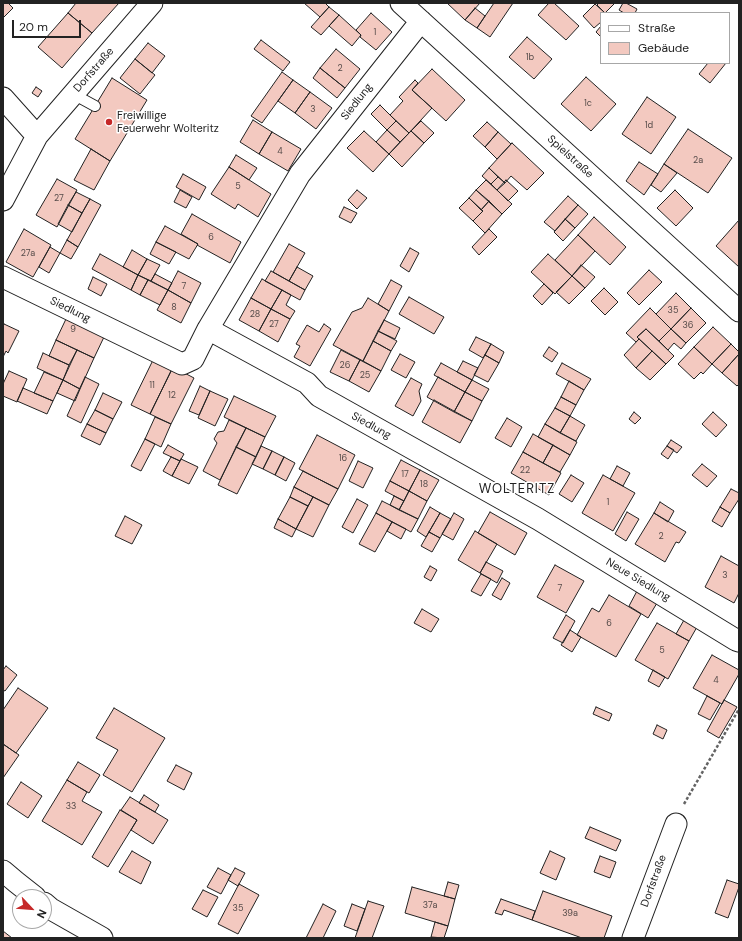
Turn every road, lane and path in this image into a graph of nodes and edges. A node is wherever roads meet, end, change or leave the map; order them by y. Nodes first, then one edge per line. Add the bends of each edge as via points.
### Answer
1 (152, 3) edge
2 (401, 3) edge
3 (421, 21) junction
4 (74, 94) junction
5 (3, 98) edge
6 (95, 106) dead end
7 (37, 136) junction
8 (3, 200) edge
9 (3, 277) edge
10 (739, 311) edge
11 (208, 329) junction
12 (538, 519) joint
13 (739, 641) edge
14 (739, 709) edge
15 (676, 824) joint
16 (3, 871) edge
17 (25, 889) edge
18 (52, 910) edge
19 (102, 938) edge
20 (633, 938) edge

1 - 4 street, Dorfstraße
2 - 3 street, Spielstraße
3 - 10 street, Spielstraße
3 - 11 street, Siedlung via 300,174
4 - 6 lane
4 - 7 street, Dorfstraße
5 - 7 street
7 - 8 street, Dorfstraße
9 - 11 street, Siedlung via 182,364 194,359
11 - 12 street, Siedlung via 307,383 319,396
12 - 13 street, Neue Siedlung
14 - 15 path via 683,805
15 - 20 street, Dorfstraße
16 - 17 street
18 - 19 street

